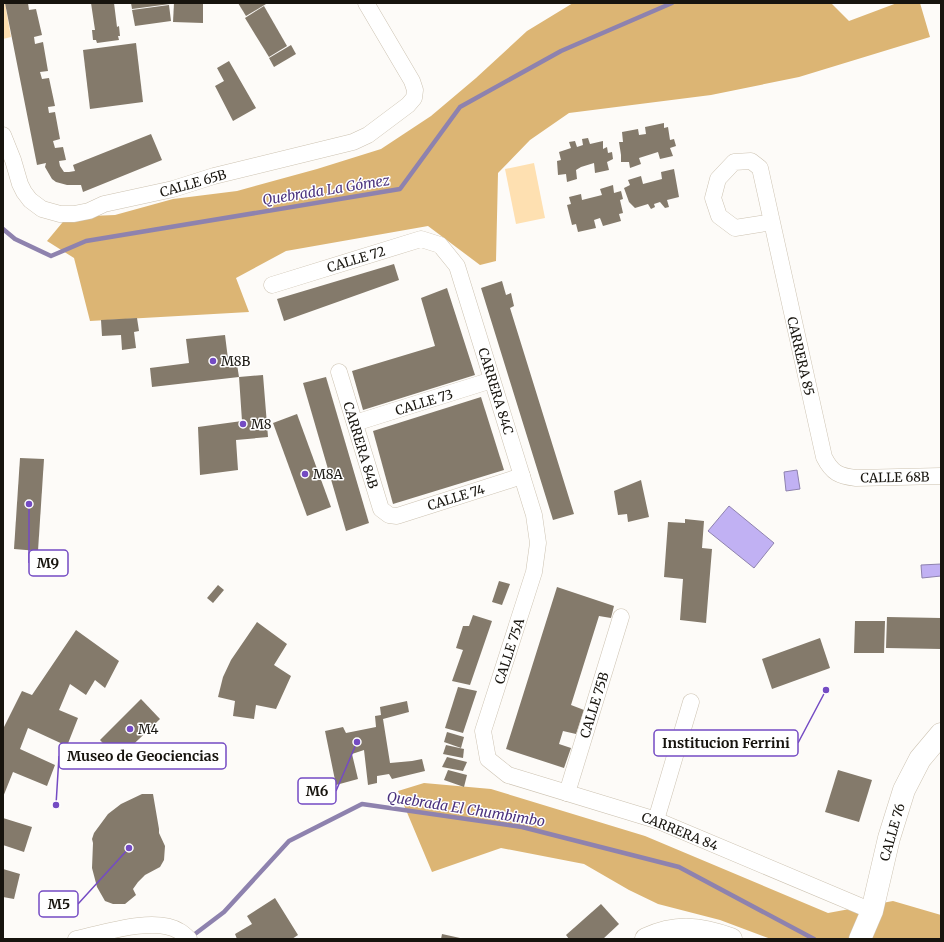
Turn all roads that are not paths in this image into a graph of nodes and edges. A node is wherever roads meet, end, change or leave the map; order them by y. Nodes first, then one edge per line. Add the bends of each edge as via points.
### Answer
1 (366, 3) edge
2 (3, 135) edge
3 (772, 222) junction
4 (440, 244) joint
5 (272, 285) dead end
6 (339, 372) dead end
7 (492, 380) junction
8 (355, 423) junction
9 (522, 476) junction
10 (941, 476) edge
11 (849, 477) joint
12 (389, 515) joint
13 (538, 543) joint
14 (621, 617) dead end
15 (691, 702) dead end
16 (941, 734) edge
17 (488, 758) joint
18 (567, 793) junction
19 (656, 820) junction
20 (872, 911) junction
21 (184, 935) edge
22 (76, 939) edge
23 (646, 939) edge
24 (731, 939) edge
25 (860, 939) edge

1 - 2 street, CALLE 65B via 415,90 414,98 408,105 368,135 353,142 214,176 173,189 104,204 74,214 51,212 30,200 20,184
3 - 3 street, CARRERA 85 via 735,228 719,216 713,198 718,179 734,162 751,161 760,168
3 - 11 street, CARRERA 85 via 824,457 831,469
4 - 5 street, CALLE 72 via 421,239
4 - 7 street, CARRERA 84C via 457,266
6 - 8 street, CARRERA 84B
7 - 8 street, CALLE 73
7 - 9 street, CARRERA 84C
8 - 12 street, CARRERA 84B via 381,510
9 - 12 street, CALLE 74 via 397,516
9 - 13 street, CARRERA 84C via 534,515
10 - 11 street, CALLE 68B
13 - 17 street, CALLE 75A via 534,572 483,731
14 - 18 street, CALLE 75B
15 - 19 street
16 - 20 street, CALLE 76 via 920,759 904,790 889,838
17 - 18 street, CARRERA 84 via 508,775
18 - 19 street, CARRERA 84
19 - 20 street, CARRERA 84
20 - 25 street, CALLE 76
21 - 22 street via 168,928 153,926 123,928
23 - 24 street via 668,931 687,929

